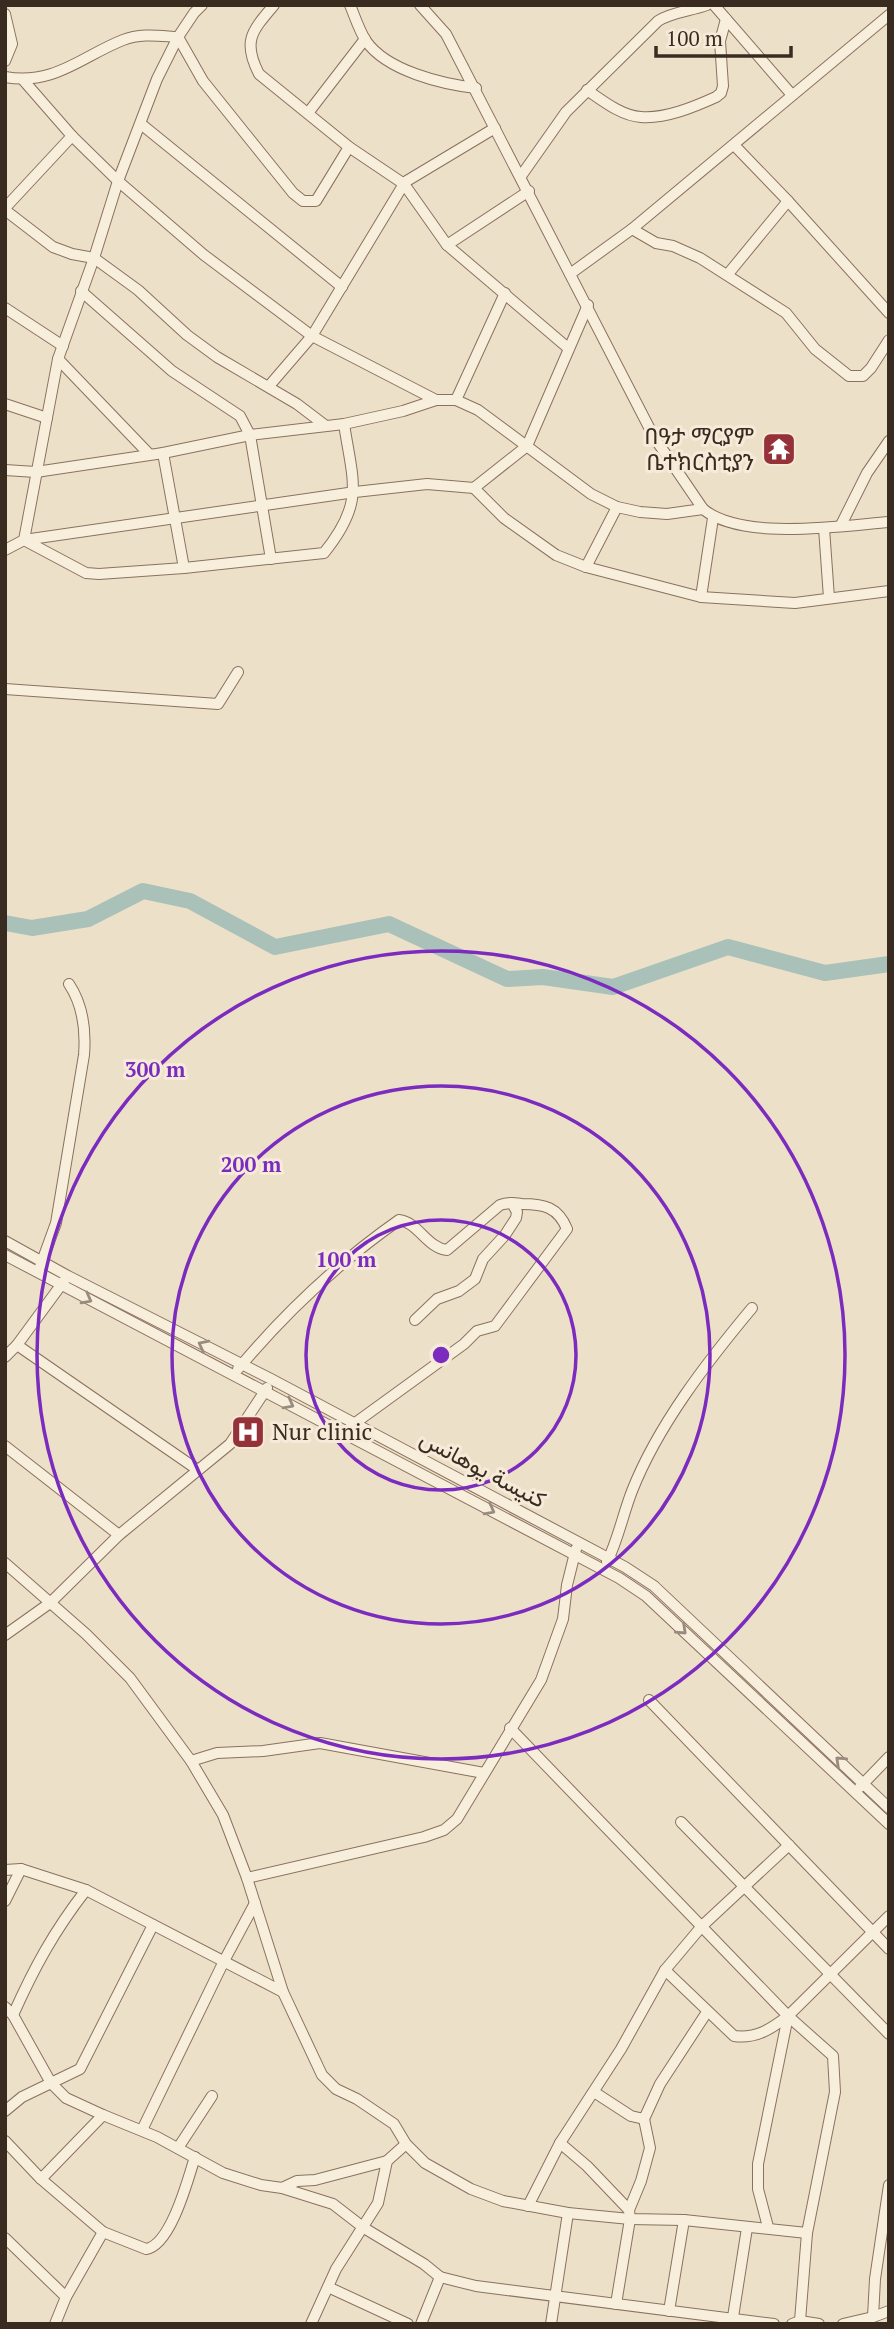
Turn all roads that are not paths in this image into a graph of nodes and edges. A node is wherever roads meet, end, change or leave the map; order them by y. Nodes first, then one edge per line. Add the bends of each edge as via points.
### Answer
1 (202, 5) edge
2 (274, 5) edge
3 (350, 5) edge
4 (420, 5) edge
5 (707, 5) edge
6 (714, 5) edge
7 (5, 14) edge
8 (889, 15) edge
9 (726, 19) junction
10 (178, 37) junction
11 (365, 39) junction
12 (5, 61) edge
13 (5, 77) edge
14 (24, 81) junction
15 (475, 88) junction
16 (587, 90) junction
17 (792, 95) junction
18 (308, 113) junction
19 (141, 124) junction
20 (495, 128) junction
21 (72, 136) junction
22 (734, 145) junction
23 (349, 147) junction
24 (521, 176) junction
25 (118, 181) junction
26 (404, 184) junction
27 (529, 191) junction
28 (788, 201) junction
29 (5, 209) edge
30 (632, 229) junction
31 (447, 245) junction
32 (94, 258) junction
33 (570, 274) junction
34 (728, 274) junction
35 (342, 287) junction
36 (81, 291) junction
37 (505, 293) junction
38 (588, 305) junction
39 (5, 307) edge
40 (889, 313) edge
41 (312, 336) junction
42 (889, 340) edge
43 (63, 346) junction
44 (568, 348) junction
45 (58, 359) junction
46 (269, 386) junction
47 (436, 400) junction
48 (456, 400) junction
49 (5, 404) edge
50 (47, 418) junction
51 (344, 424) junction
52 (326, 426) junction
53 (250, 435) junction
54 (889, 441) edge
55 (527, 446) junction
56 (163, 453) junction
57 (149, 454) junction
58 (5, 470) edge
59 (36, 472) junction
60 (474, 488) junction
61 (355, 492) junction
62 (262, 506) junction
63 (617, 507) junction
64 (702, 509) junction
65 (713, 518) junction
66 (175, 519) junction
67 (889, 522) edge
68 (841, 526) junction
69 (824, 528) junction
70 (24, 540) junction
71 (5, 550) edge
72 (271, 559) junction
73 (586, 567) junction
74 (184, 568) junction
75 (889, 591) edge
76 (701, 597) junction
77 (829, 598) junction
78 (238, 672) dead end
79 (5, 689) edge
80 (69, 984) dead end
81 (512, 1203) junction
82 (5, 1241) edge
83 (5, 1255) edge
84 (43, 1261) junction
85 (36, 1272) junction
86 (68, 1276) junction
87 (61, 1286) junction
88 (752, 1308) dead end
89 (415, 1320) dead end
90 (17, 1345) junction
91 (5, 1357) edge
92 (242, 1364) junction
93 (233, 1375) junction
94 (271, 1379) junction
95 (265, 1392) junction
96 (353, 1424) junction
97 (346, 1434) junction
98 (5, 1446) edge
99 (198, 1470) junction
100 (119, 1535) junction
101 (576, 1541) junction
102 (575, 1554) junction
103 (609, 1559) junction
104 (5, 1563) edge
105 (603, 1569) junction
106 (50, 1603) junction
107 (5, 1635) edge
108 (649, 1700) dead end
109 (510, 1728) junction
110 (889, 1756) edge
111 (191, 1761) junction
112 (484, 1773) junction
113 (859, 1787) junction
114 (889, 1808) edge
115 (681, 1822) dead end
116 (889, 1824) edge
117 (789, 1845) junction
118 (21, 1869) junction
119 (5, 1870) edge
120 (247, 1878) junction
121 (745, 1888) junction
122 (86, 1890) junction
123 (5, 1901) edge
124 (255, 1903) junction
125 (889, 1916) edge
126 (153, 1925) junction
127 (702, 1926) junction
128 (872, 1932) junction
129 (889, 1950) edge
130 (224, 1961) junction
131 (665, 1970) junction
132 (830, 1975) junction
133 (284, 1992) junction
134 (9, 2011) edge
135 (707, 2012) junction
136 (788, 2016) junction
137 (889, 2034) edge
138 (51, 2082) junction
139 (594, 2092) junction
140 (212, 2096) dead end
141 (5, 2111) edge
142 (103, 2115) junction
143 (643, 2119) junction
144 (142, 2130) junction
145 (5, 2141) edge
146 (560, 2143) junction
147 (407, 2144) junction
148 (178, 2148) junction
149 (195, 2157) junction
150 (387, 2161) junction
151 (41, 2179) junction
152 (889, 2186) edge
153 (282, 2188) junction
154 (528, 2206) junction
155 (568, 2213) junction
156 (630, 2214) junction
157 (684, 2220) junction
158 (768, 2227) junction
159 (364, 2228) junction
160 (747, 2228) junction
161 (103, 2232) junction
162 (807, 2233) junction
163 (885, 2236) edge
164 (5, 2238) edge
165 (440, 2277) junction
166 (328, 2287) junction
167 (554, 2296) junction
168 (66, 2297) junction
169 (616, 2304) junction
170 (669, 2311) junction
171 (889, 2311) edge
172 (733, 2317) junction
173 (873, 2317) junction
174 (796, 2322) edge
175 (313, 2323) edge
176 (55, 2324) edge
177 (408, 2324) edge
178 (421, 2324) edge
179 (551, 2324) edge
180 (774, 2324) edge
181 (818, 2324) edge
182 (843, 2324) edge

1 - 10 street
2 - 18 street via 255,27 250,57 259,74
3 - 11 street
4 - 15 street via 446,34
5 - 16 street via 658,20
6 - 9 street
7 - 12 street via 12,44
8 - 17 street
9 - 16 street via 720,41 723,86 716,97 659,116 639,117
9 - 17 street
10 - 14 street via 143,35 123,40 64,70
10 - 19 street
10 - 23 street via 211,91 303,201 316,201
11 - 15 street via 386,58 417,75 444,85
11 - 18 street
13 - 14 street
14 - 21 street
15 - 20 street
16 - 24 street
17 - 22 street
18 - 23 street
19 - 25 street
19 - 35 street
20 - 24 street
20 - 26 street
21 - 25 street
21 - 29 street
22 - 28 street
22 - 30 street
23 - 26 street
24 - 27 street
25 - 32 street
25 - 41 street via 204,255
26 - 31 street
26 - 35 street
27 - 31 street
27 - 33 street
28 - 34 street
28 - 40 street
29 - 32 street via 53,247
30 - 33 street
30 - 34 street
31 - 37 street
32 - 36 street
32 - 46 street via 217,357
33 - 38 street
34 - 42 street via 786,313 815,349 849,376 863,376
35 - 41 street
36 - 43 street
36 - 53 street via 172,371 240,416
37 - 44 street
37 - 48 street
38 - 44 street
38 - 64 street via 654,437
39 - 43 street
41 - 46 street
41 - 47 street
43 - 45 street
44 - 55 street
45 - 50 street
45 - 57 street
46 - 52 street
47 - 48 street
47 - 51 street
48 - 55 street via 478,410
49 - 50 street
50 - 59 street
51 - 52 street
51 - 61 street
52 - 53 street
53 - 56 street
53 - 62 street
54 - 68 street
55 - 60 street
55 - 63 street via 591,495
56 - 57 street
56 - 66 street
57 - 59 street
58 - 59 street
59 - 70 street
60 - 61 street via 427,484
60 - 73 street via 504,518 556,555
61 - 62 street
61 - 72 street via 348,517 324,553
62 - 66 street
62 - 72 street
63 - 64 street via 667,514
63 - 73 street
64 - 65 street
65 - 69 street via 772,529
65 - 76 street
66 - 70 street
66 - 74 street
67 - 68 street
68 - 69 street
69 - 77 street
70 - 71 street
70 - 74 street via 86,573
72 - 74 street
73 - 76 street
75 - 77 street
76 - 77 street via 795,603
78 - 79 street via 218,704
80 - 84 street via 86,1034 56,1223
81 - 89 street via 516,1218 483,1259 475,1279 458,1292 437,1299
81 - 92 street via 500,1205 447,1250 399,1220 354,1253 284,1316
81 - 96 street via 552,1208 566,1229 495,1326 477,1331
82 - 84 street, كنيسة يوهانس
83 - 85 street
84 - 85 street
84 - 86 street, كنيسة يوهانس
85 - 87 street
86 - 87 street
92 -> 86 street, كنيسة يوهانس
87 - 90 street
87 -> 93 street
88 - 103 street via 704,1366 660,1438 632,1491
90 - 91 street
90 - 99 street
92 - 93 street
92 - 94 street, كنيسة يوهانس
93 - 95 street
94 - 95 street
94 - 96 street, كنيسة يوهانس
95 -> 97 street
95 - 99 street via 230,1444
96 - 97 street
96 - 101 street, كنيسة يوهانس
97 -> 102 street
98 - 100 street
99 - 100 street
100 - 106 street
101 - 102 street
101 - 103 street, كنيسة يوهانس
102 - 105 street
102 - 109 street via 563,1619 541,1679
103 - 105 street
113 -> 103 street, كنيسة يوهانس via 654,1586
104 - 106 street
105 -> 113 street via 646,1596
106 - 107 street
106 - 111 street via 130,1678
108 - 117 street
109 - 112 street
109 - 127 street
110 - 113 street
111 - 112 street via 217,1753 320,1743
111 - 120 street via 223,1815
112 - 120 street via 457,1819 444,1830
113 - 114 street, كنيسة يوهانس
113 - 116 street
115 - 121 street
117 - 121 street
117 - 128 street
118 - 119 street
118 - 122 street
118 - 123 street
120 - 124 street
121 - 127 street
121 - 132 street
122 - 126 street
122 - 134 street
124 - 130 street
124 - 133 street
125 - 128 street
126 - 130 street
126 - 138 street via 80,2069
127 - 131 street
127 - 136 street
128 - 129 street
128 - 132 street
130 - 133 street
130 - 144 street
131 - 135 street
131 - 139 street
132 - 136 street
132 - 137 street
133 - 147 street via 322,2075 335,2089 394,2124
134 - 138 street
135 - 136 street via 734,2036 749,2038
135 - 143 street
136 - 158 street via 758,2164 758,2189
136 - 162 street via 832,2056 835,2092
138 - 141 street
138 - 142 street via 66,2098
139 - 143 street
139 - 146 street
140 - 148 street
142 - 144 street
142 - 151 street
143 - 156 street via 650,2148
144 - 148 street
145 - 151 street
146 - 154 street
146 - 156 street
147 - 150 street
147 - 154 street via 425,2163 471,2189
148 - 149 street
149 - 153 street via 223,2173
149 - 161 street via 165,2235 154,2248
150 - 153 street
150 - 159 street via 378,2203
151 - 161 street
152 - 163 street
153 - 159 street via 333,2204
154 - 155 street
155 - 156 street
155 - 167 street
156 - 157 street
156 - 169 street
157 - 160 street
157 - 170 street
158 - 160 street
158 - 162 street
159 - 165 street
159 - 166 street
160 - 172 street
161 - 168 street
162 - 174 street
163 - 173 street
164 - 168 street
165 - 167 street
165 - 178 street
166 - 175 street
166 - 177 street
167 - 169 street
167 - 179 street
168 - 176 street
169 - 170 street
170 - 172 street
171 - 173 street
172 - 180 street
173 - 182 street
174 - 181 street

